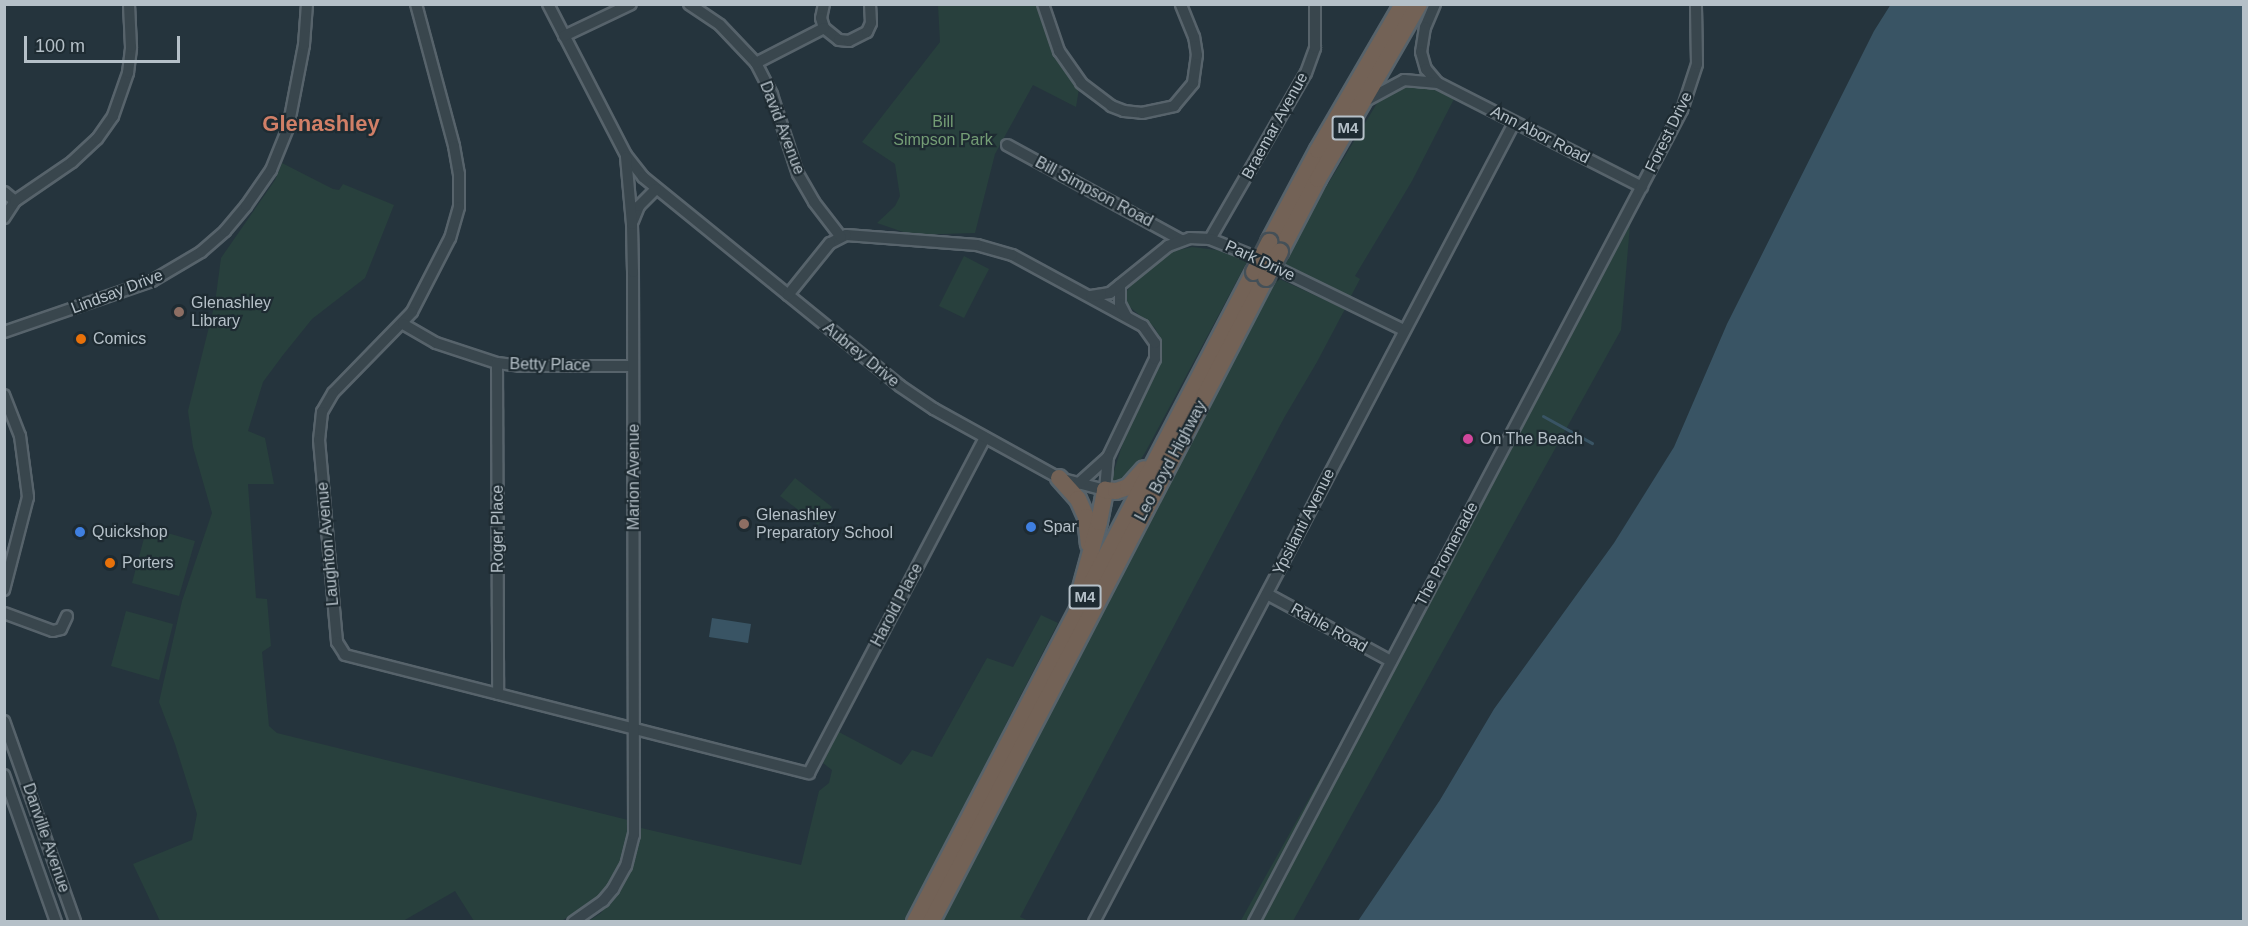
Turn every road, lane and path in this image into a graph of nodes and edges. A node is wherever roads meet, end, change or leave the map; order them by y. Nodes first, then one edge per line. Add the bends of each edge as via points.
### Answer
1 (129, 4) edge
2 (307, 4) edge
3 (416, 4) edge
4 (548, 4) edge
5 (631, 4) edge
6 (689, 4) edge
7 (824, 4) edge
8 (870, 4) edge
9 (1043, 4) edge
10 (1181, 4) edge
11 (1315, 4) edge
12 (1403, 4) edge
13 (1419, 4) edge
14 (1435, 4) edge
15 (1696, 4) edge
16 (824, 28) junction
17 (564, 36) junction
18 (756, 63) junction
19 (1438, 83) junction
20 (1362, 103) junction
21 (1514, 123) junction
22 (1007, 145) dead end
23 (626, 155) junction
24 (643, 177) joint
25 (1642, 188) junction
26 (656, 189) junction
27 (4, 192) edge
28 (15, 201) junction
29 (4, 218) edge
30 (632, 224) junction
31 (841, 237) junction
32 (1210, 239) junction
33 (1181, 240) junction
34 (1274, 247) junction
35 (1260, 275) junction
36 (1120, 285) junction
37 (788, 295) junction
38 (1088, 296) junction
39 (1126, 317) junction
40 (403, 324) junction
41 (1404, 330) junction
42 (4, 332) edge
43 (497, 363) junction
44 (633, 366) junction
45 (4, 395) edge
46 (985, 438) junction
47 (1159, 453) junction
48 (1108, 457) junction
49 (1059, 478) junction
50 (1078, 484) junction
51 (1105, 490) junction
52 (7, 574) edge
53 (1085, 575) junction
54 (4, 590) edge
55 (1267, 594) junction
56 (4, 613) edge
57 (67, 616) dead end
58 (1058, 650) junction
59 (1391, 661) junction
60 (498, 694) junction
61 (4, 721) edge
62 (636, 730) junction
63 (808, 773) joint
64 (4, 775) edge
65 (56, 921) edge
66 (75, 921) edge
67 (573, 921) edge
68 (915, 921) edge
69 (931, 921) edge
70 (1094, 921) edge
71 (1254, 921) edge

1 - 28 street via 128,73 113,116 97,139 72,162
2 - 42 street, Lindsay Drive via 304,45 288,128 271,170 225,231 201,252 152,281
3 - 40 street, Laughton Avenue via 454,146 460,188 450,238
4 - 17 street, Marion Avenue
5 - 17 street
6 - 18 street, David Avenue via 720,25
7 - 16 street
8 - 16 street via 872,23 859,38 839,40
9 - 10 street via 1059,51 1081,83 1111,106 1142,113 1174,106 1193,83 1197,55
11 - 32 street, Braemar Avenue via 1315,48 1306,73
12 - 34 highway, Leo Boyd Highway / M4 via 1318,150
13 - 20 highway, Leo Boyd Highway / M4
14 - 19 street via 1425,27 1421,52 1426,69
15 - 25 street, Forest Drive via 1698,46 1694,79
16 - 18 street
17 - 23 street, Marion Avenue
18 - 31 street, David Avenue via 772,95 798,174
19 - 20 street, Ann Abor Road via 1404,80
19 - 21 street, Ann Abor Road
20 - 34 highway, Leo Boyd Highway / M4
21 - 25 street, Ann Abor Road
21 - 41 street, Ypsilanti Avenue
22 - 33 street, Bill Simpson Road
23 - 24 street, Marion Avenue
23 - 30 street, Marion Avenue
24 - 26 street, Aubrey Drive
25 - 59 street, The Promenade
26 - 30 street via 639,206
26 - 37 street, Aubrey Drive
27 - 28 street
28 - 29 street
30 - 44 street, Marion Avenue
31 - 37 street via 830,243
31 - 38 street via 880,237 996,249
32 - 33 street, Park Drive
32 - 41 street, Park Drive
33 - 36 street, Park Drive via 1160,251
34 - 35 highway, Leo Boyd Highway / M4, bridge
35 - 47 highway, Leo Boyd Highway / M4
35 - 69 highway, Leo Boyd Highway / M4
36 - 38 street, Park Drive via 1105,295
36 - 39 street via 1120,304
37 - 46 street, Aubrey Drive via 908,392
38 - 39 street
39 - 48 street via 1148,330 1155,343 1155,359
40 - 43 street, Betty Place via 436,343
40 - 60 street, Laughton Avenue via 333,393 319,424 337,642 341,652 351,659
41 - 55 street, Ypsilanti Avenue
43 - 44 street, Betty Place
43 - 60 street, Roger Place
44 - 62 street, Marion Avenue
45 - 52 street via 20,436 28,498
46 - 49 street, Aubrey Drive
46 - 63 street, Harold Place
47 - 51 highway via 1128,487
47 - 58 highway, Leo Boyd Highway / M4
48 - 50 street
48 - 51 street
49 - 50 street, Aubrey Drive
49 - 53 highway via 1074,492 1086,517 1089,545
50 - 51 street, Aubrey Drive
51 - 53 highway
52 - 54 street
53 - 58 highway
55 - 59 street, Rahle Road
55 - 70 street, Ypsilanti Avenue
56 - 57 street via 53,632 65,625
58 - 68 highway, Leo Boyd Highway / M4
59 - 71 street, The Promenade
60 - 62 street, Laughton Avenue
61 - 66 street, Danville Avenue
62 - 63 street, Laughton Avenue
62 - 67 street, Marion Avenue via 632,850 613,889 603,901
64 - 65 street, Danville Avenue

